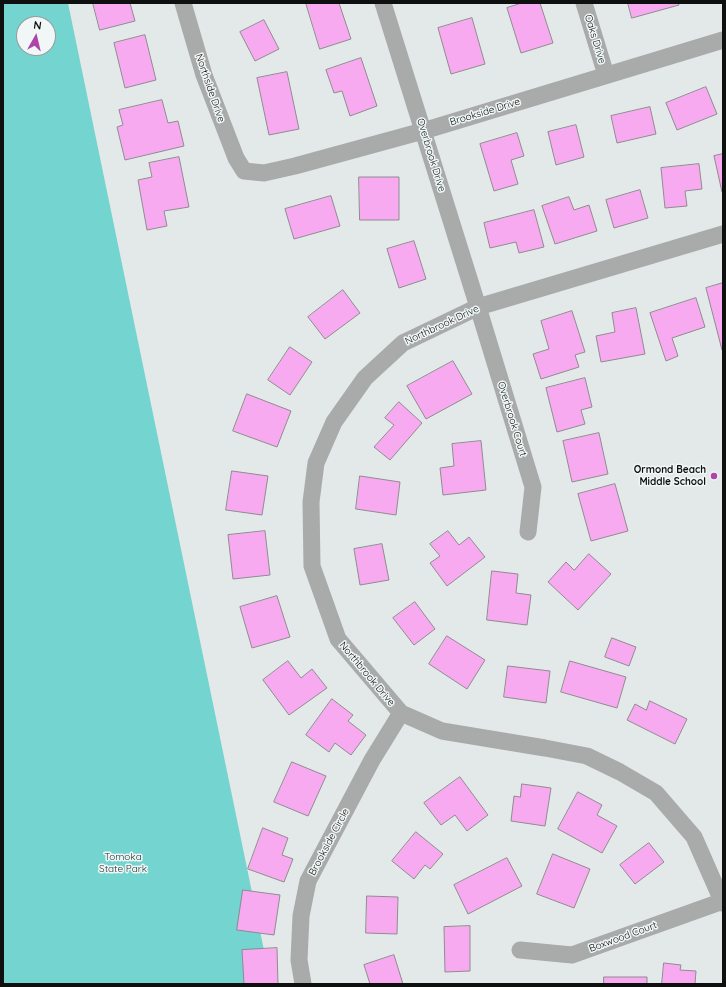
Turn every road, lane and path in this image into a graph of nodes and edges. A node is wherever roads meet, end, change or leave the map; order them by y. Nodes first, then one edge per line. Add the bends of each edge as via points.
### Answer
1 (183, 3) edge
2 (383, 3) edge
3 (584, 3) edge
4 (723, 40) edge
5 (606, 75) junction
6 (423, 131) junction
7 (244, 170) joint
8 (723, 234) edge
9 (478, 307) junction
10 (528, 532) dead end
11 (401, 713) junction
12 (723, 902) edge
13 (520, 950) dead end
14 (303, 984) edge

1 - 7 street, Northside Drive via 204,75 236,158
2 - 6 street, Overbrook Drive
3 - 5 street, Oaks Drive
4 - 5 street, Brookside Drive
5 - 6 street, Brookside Drive
6 - 7 street, Brookside Drive via 264,173
6 - 9 street, Overbrook Drive
8 - 9 street, Northbrook Drive
9 - 10 street, Overbrook Court via 533,487
9 - 11 street, Northbrook Drive via 403,343 365,378 334,422 316,462 311,502 312,566 338,639
11 - 12 street, Northbrook Drive via 442,731 587,756 656,793 694,837
11 - 14 street, Brookside Circle via 372,760 308,881 299,960
12 - 13 street, Boxwood Court via 572,955

